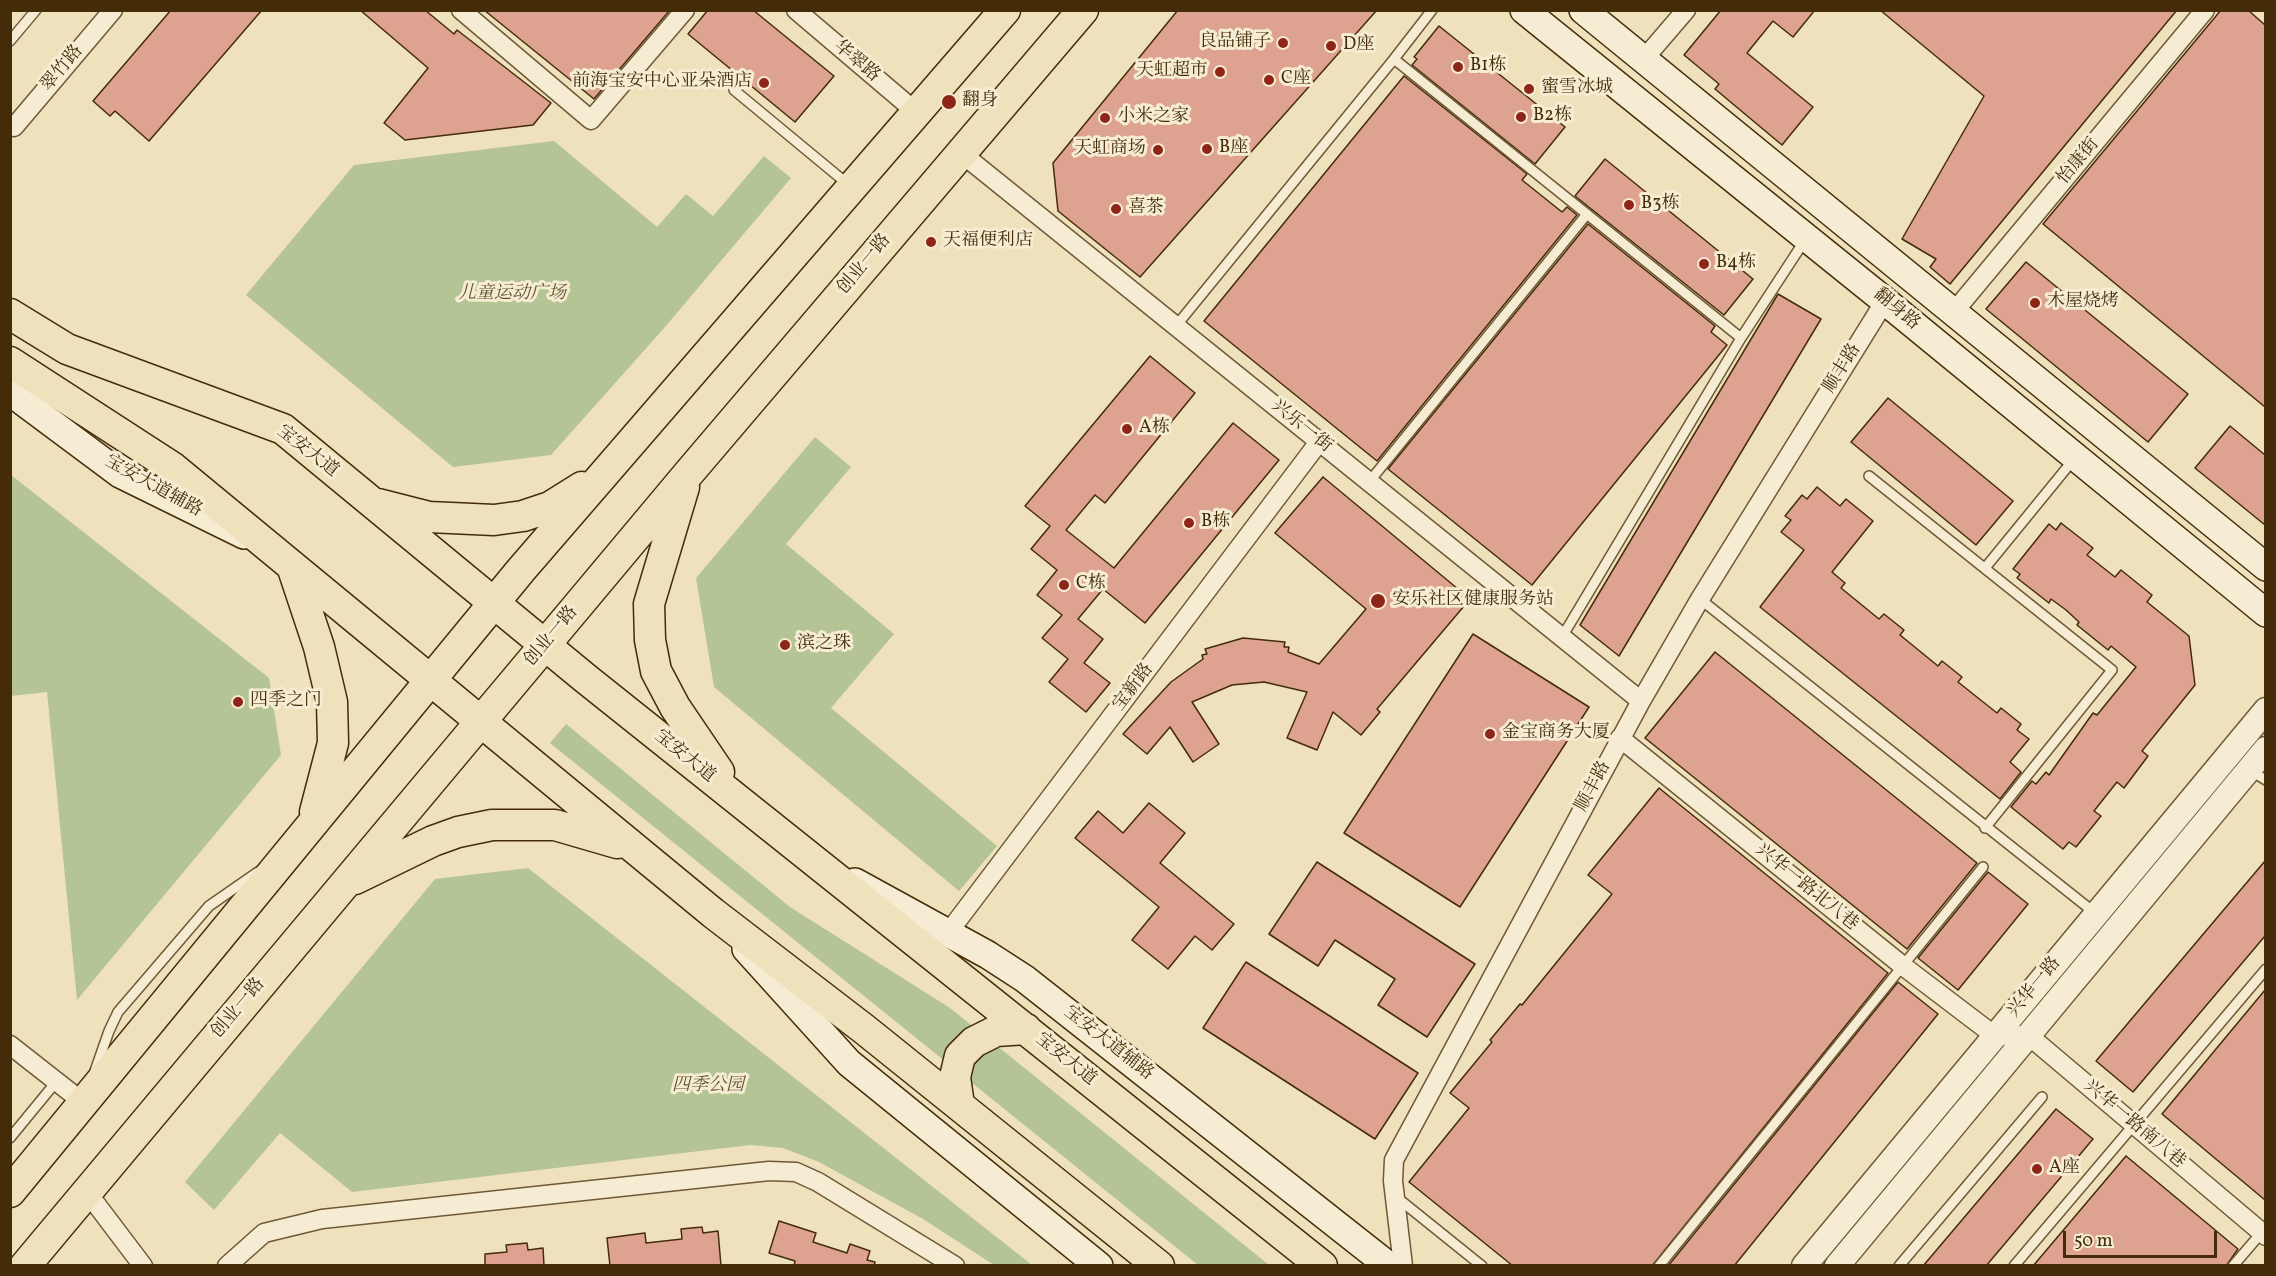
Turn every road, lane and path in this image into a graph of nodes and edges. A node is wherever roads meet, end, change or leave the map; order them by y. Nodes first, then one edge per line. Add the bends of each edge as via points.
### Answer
1 (36, 10) edge
2 (113, 10) edge
3 (461, 10) edge
4 (684, 10) edge
5 (796, 10) edge
6 (1005, 10) edge
7 (1083, 10) edge
8 (1432, 10) edge
9 (1524, 10) edge
10 (1583, 10) edge
11 (1686, 10) edge
12 (2205, 10) edge
13 (10, 41) edge
14 (1644, 58) junction
15 (1394, 59) junction
16 (734, 90) dead end
17 (916, 112) junction
18 (14, 127) dead end
19 (961, 153) junction
20 (852, 187) junction
21 (1587, 214) junction
22 (1806, 238) junction
23 (1885, 301) junction
24 (1953, 313) junction
25 (10, 314) edge
26 (1176, 326) junction
27 (1741, 338) junction
28 (10, 362) edge
29 (10, 392) edge
30 (1319, 442) junction
31 (2075, 458) junction
32 (611, 465) junction
33 (688, 474) junction
34 (1869, 476) dead end
35 (1369, 482) junction
36 (368, 501) junction
37 (282, 558) junction
38 (2265, 566) edge
39 (1985, 568) junction
40 (2244, 595) junction
41 (1700, 599) junction
42 (494, 602) junction
43 (2265, 613) edge
44 (2265, 627) edge
45 (1562, 637) junction
46 (545, 645) junction
47 (429, 679) junction
48 (1641, 701) junction
49 (2265, 702) edge
50 (2259, 718) edge
51 (481, 722) junction
52 (1620, 738) junction
53 (2265, 749) edge
54 (2257, 775) edge
55 (742, 804) junction
56 (310, 827) junction
57 (1985, 828) junction
58 (637, 851) junction
59 (806, 853) junction
60 (1983, 867) dead end
61 (342, 886) junction
62 (712, 913) junction
63 (2096, 914) junction
64 (948, 933) junction
65 (1903, 966) junction
66 (2265, 969) edge
67 (1026, 1029) junction
68 (2028, 1035) junction
69 (1995, 1036) junction
70 (10, 1045) edge
71 (56, 1082) junction
72 (2042, 1097) dead end
73 (84, 1103) junction
74 (959, 1105) junction
75 (2133, 1125) junction
76 (10, 1138) edge
77 (10, 1192) edge
78 (87, 1192) junction
79 (1395, 1195) junction
80 (2264, 1232) edge
81 (25, 1266) edge
82 (143, 1266) edge
83 (227, 1266) edge
84 (955, 1266) edge
85 (1100, 1266) edge
86 (1159, 1266) edge
87 (1322, 1266) edge
88 (1389, 1266) edge
89 (1403, 1266) edge
90 (1482, 1266) edge
91 (1659, 1266) edge
92 (1804, 1266) edge
93 (1837, 1266) edge
94 (1899, 1266) edge
95 (2014, 1266) edge
96 (2234, 1266) edge

1 - 13 lane
2 - 18 street, 翠竹路
3 - 4 street via 591,120
5 - 17 street, 华翠路
6 - 17 main road
7 - 19 main road, 创业一路
8 - 15 lane
9 - 22 main road, 翻身路
10 - 14 main road, 翻身路
11 - 14 street
12 - 24 street, 怡康街
14 - 24 main road, 翻身路
15 - 21 lane
15 - 26 lane
16 - 20 lane
17 - 20 main road
19 - 26 street, 兴乐一街
19 - 33 main road, 创业一路
20 - 32 main road
21 - 27 lane
21 - 35 lane
22 - 23 main road, 翻身路
22 - 27 lane
23 - 31 main road, 翻身路
23 - 41 street, 顺丰路
24 - 38 main road, 翻身路
25 - 36 main road, 宝安大道 via 67,349 283,429
26 - 30 street, 兴乐一街
27 - 45 lane
28 - 37 main road via 172,466
29 - 37 main road, 宝安大道辅路 via 120,474
30 - 35 street, 兴乐一街
30 - 64 street, 宝新路
31 - 39 lane
31 - 40 main road, 翻身路
32 - 36 main road via 550,507 523,516 494,520 429,517
32 - 42 main road
33 - 46 main road, 创业一路
33 - 55 main road via 649,604 650,640 656,671 675,707
34 - 39 lane
35 - 45 street, 兴乐一街
36 - 42 main road, 宝安大道
37 - 47 main road
37 - 56 main road via 327,673 334,725 328,767
39 - 57 lane via 2112,670
40 - 43 main road, 翻身路
40 - 44 street
41 - 48 street, 顺丰路
41 - 57 lane
42 - 46 main road, 宝安大道
42 - 47 main road
45 - 48 street, 兴乐一街
46 - 51 main road, 创业一路
46 - 55 main road, 宝安大道
47 - 51 main road
47 - 56 main road
48 - 52 street, 顺丰路
49 - 50 street, 兴华一路
50 - 63 street, 兴华一路
51 - 58 main road
51 - 61 main road, 创业一路
52 - 65 street, 兴华一路北八巷
52 - 79 street, 顺丰路 via 1394,1160
53 - 54 street, 兴华一路
54 - 68 street, 兴华一路
55 - 59 main road, 宝安大道
56 - 73 main road
57 - 63 lane
58 - 61 main road via 555,825 492,825 433,842
58 - 62 main road
59 - 64 main road, 宝安大道辅路
59 - 67 main road, 宝安大道
60 - 65 lane
61 - 78 main road, 创业一路
62 - 74 main road
62 - 85 main road via 849,1063
63 - 69 street, 兴华一路
64 - 88 main road, 宝安大道辅路 via 1025,978
65 - 69 street, 兴华一路北八巷
65 - 91 lane
66 - 75 lane
67 - 74 main road via 996,1031 974,1042 960,1056 954,1077
67 - 87 main road, 宝安大道
68 - 69 street
68 - 75 street, 兴华一路南八巷
68 - 93 street, 兴华一路
69 - 92 street, 兴华一路
70 - 71 street
71 - 73 street
71 - 76 lane
72 - 94 lane
73 - 77 main road
74 - 86 main road
75 - 80 street, 兴华一路南八巷
75 - 95 lane
78 - 81 main road, 创业一路
78 - 82 street
79 - 89 street, 顺丰路
79 - 90 lane
80 - 96 lane
83 - 84 street via 264,1233 304,1222 769,1171 796,1172 818,1182

